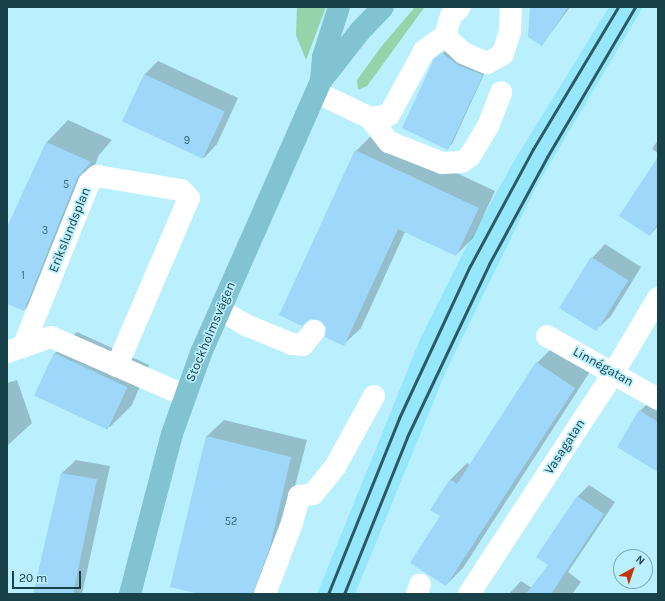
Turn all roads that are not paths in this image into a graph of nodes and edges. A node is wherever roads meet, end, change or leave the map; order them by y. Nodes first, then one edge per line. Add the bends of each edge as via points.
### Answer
1 (339, 7) edge
2 (383, 7) edge
3 (460, 7) edge
4 (511, 7) edge
5 (445, 36) junction
6 (319, 86) junction
7 (502, 92) dead end
8 (370, 118) junction
9 (658, 298) edge
10 (220, 310) junction
11 (314, 332) dead end
12 (547, 336) dead end
13 (15, 350) edge
14 (117, 366) junction
15 (614, 372) junction
16 (184, 395) junction
17 (374, 396) dead end
18 (658, 399) edge
19 (130, 594) edge
20 (265, 594) edge
21 (468, 594) edge

1 - 6 main road, Stockholmsvägen via 323,57
2 - 6 main road, Stockholmsvägen via 360,31
3 - 5 street via 452,16
4 - 5 street via 510,31 503,54 487,63 463,53
5 - 8 street via 424,52 388,115
6 - 8 street
6 - 10 main road, Stockholmsvägen
7 - 8 street via 489,124 470,156 462,162 442,163 389,142
9 - 15 street, Vasagatan
10 - 11 street via 246,325 292,344 303,344
10 - 16 main road, Stockholmsvägen
12 - 15 street, Linnégatan
13 - 14 street via 51,337
13 - 14 street, Erikslundsplan via 88,183 97,176 181,190 189,198
14 - 16 street
15 - 18 street, Linnégatan
15 - 21 street, Vasagatan
16 - 19 main road, Stockholmsvägen
17 - 20 street via 335,467 313,494 299,496 292,523

